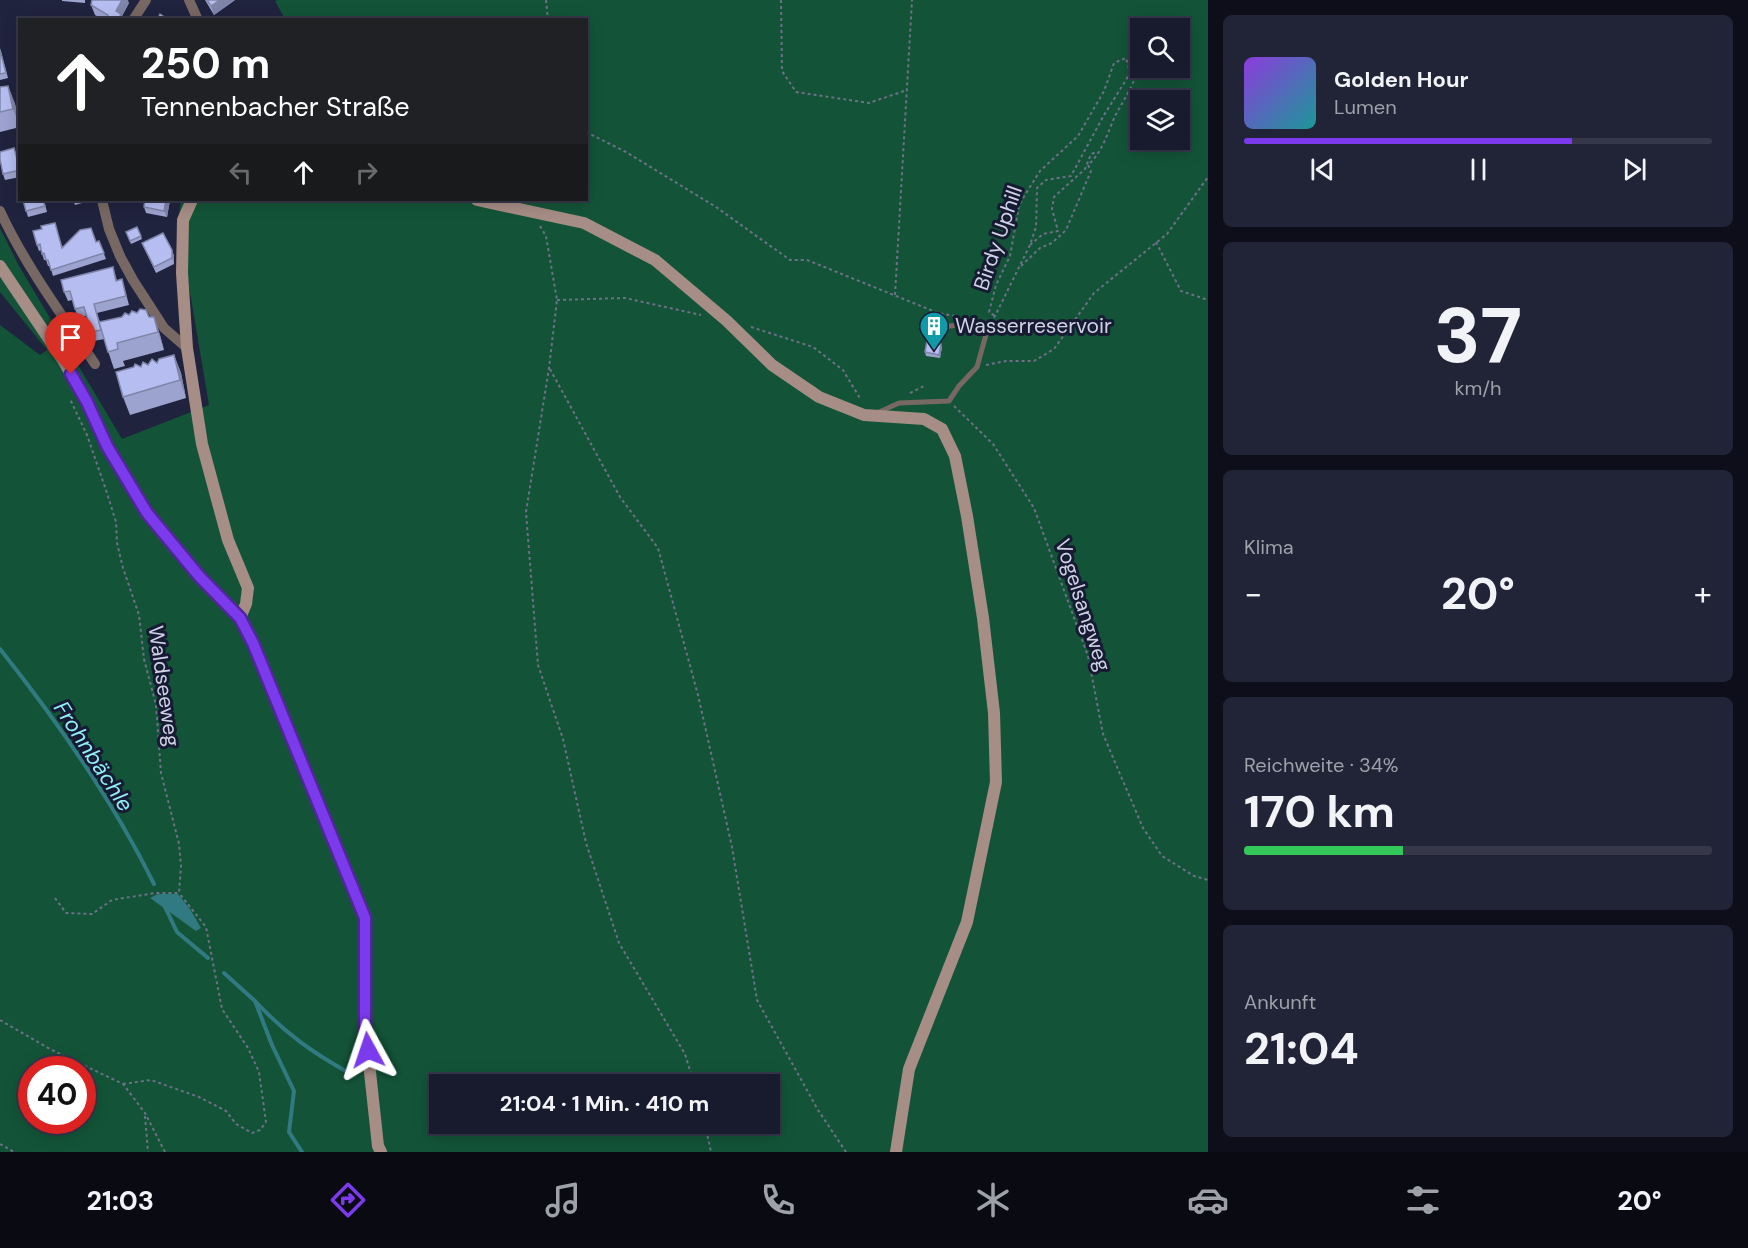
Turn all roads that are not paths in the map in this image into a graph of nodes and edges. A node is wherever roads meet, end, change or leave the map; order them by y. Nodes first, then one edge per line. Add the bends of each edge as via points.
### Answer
1 (146, 0) edge
2 (189, 0) edge
3 (134, 18) edge
4 (197, 18) edge
5 (102, 201) edge
6 (192, 201) edge
7 (482, 201) edge
8 (0, 211) edge
9 (0, 266) edge
10 (938, 327) dead end
11 (187, 348) junction
12 (95, 364) dead end
13 (870, 416) junction
14 (240, 618) junction
15 (381, 1152) edge
16 (896, 1152) edge

1 - 3 street
2 - 4 street
5 - 11 street via 109,229 133,280 164,328
6 - 11 street via 183,220
7 - 13 street via 584,223 655,260 772,365 819,397
8 - 12 street via 9,232
9 - 14 street via 68,368 107,446 147,513
10 - 13 lane via 961,325 987,331 977,367 949,401 899,403
11 - 14 street via 202,444 228,540 248,588
13 - 16 street via 924,419 942,429 955,456 981,607 994,713 996,782 967,922 909,1069
14 - 15 street via 365,918 365,1026

